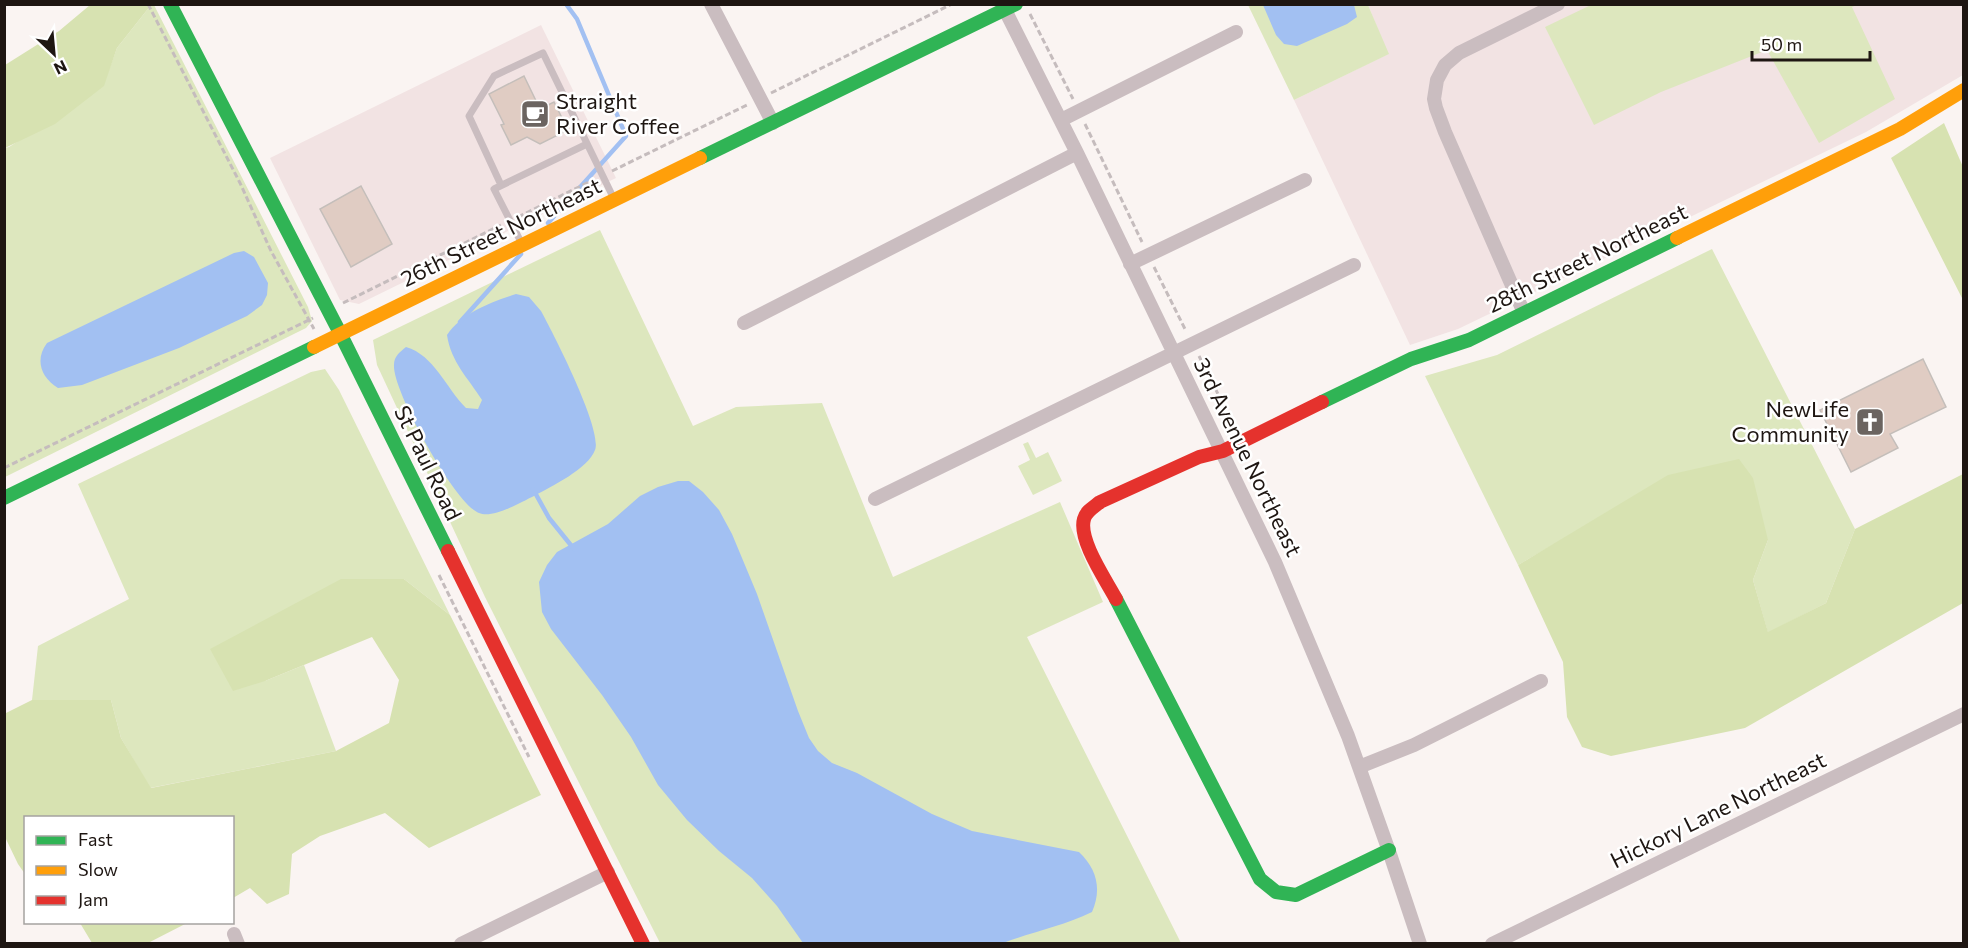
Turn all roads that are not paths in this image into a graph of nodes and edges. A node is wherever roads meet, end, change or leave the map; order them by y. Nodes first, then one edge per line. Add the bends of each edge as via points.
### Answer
1 (171, 4) edge
2 (711, 4) edge
3 (1558, 4) edge
4 (1008, 6) edge
5 (1236, 32) dead end
6 (1964, 90) edge
7 (1061, 120) junction
8 (773, 123) junction
9 (588, 144) junction
10 (1077, 153) junction
11 (1305, 180) dead end
12 (501, 185) junction
13 (614, 200) junction
14 (522, 245) junction
15 (1130, 264) junction
16 (1354, 265) dead end
17 (1524, 313) junction
18 (744, 323) dead end
19 (340, 333) junction
20 (1174, 353) junction
21 (1223, 451) junction
22 (4, 498) edge
23 (875, 499) dead end
24 (1541, 681) dead end
25 (1964, 714) edge
26 (1359, 767) junction
27 (1389, 850) junction
28 (608, 872) junction
29 (461, 944) edge
30 (643, 944) edge
31 (1420, 944) edge
32 (1492, 944) edge

1 - 19 street, St Paul Road
2 - 8 street
3 - 17 street via 1459,52 1445,65 1434,92 1445,132
4 - 7 street, 3rd Avenue Northeast
4 - 8 street, 26th Street Northeast
5 - 7 street
6 - 17 street, 28th Street Northeast via 1900,129
7 - 10 street, 3rd Avenue Northeast
8 - 13 street, 26th Street Northeast
9 - 12 lane
9 - 12 lane via 543,53 494,76 470,116
9 - 13 lane
10 - 15 street, 3rd Avenue Northeast
10 - 18 street
11 - 15 street
12 - 14 lane via 494,189
13 - 14 street, 26th Street Northeast
14 - 19 street, 26th Street Northeast
15 - 20 street, 3rd Avenue Northeast
16 - 20 street
17 - 21 street, 28th Street Northeast via 1469,340 1411,359
19 - 22 street, 26th Street Northeast
19 - 28 street, St Paul Road
20 - 21 street, 3rd Avenue Northeast
20 - 23 street
21 - 26 street, 3rd Avenue Northeast via 1275,562
21 - 27 street, 28th Street Northeast via 1199,457 1100,502 1087,511 1082,521 1086,542 1268,889 1281,895 1296,895
24 - 26 street via 1414,745
25 - 32 street, Hickory Lane Northeast
26 - 27 street, 3rd Avenue Northeast
27 - 31 street, 3rd Avenue Northeast
28 - 29 street
28 - 30 street, St Paul Road

